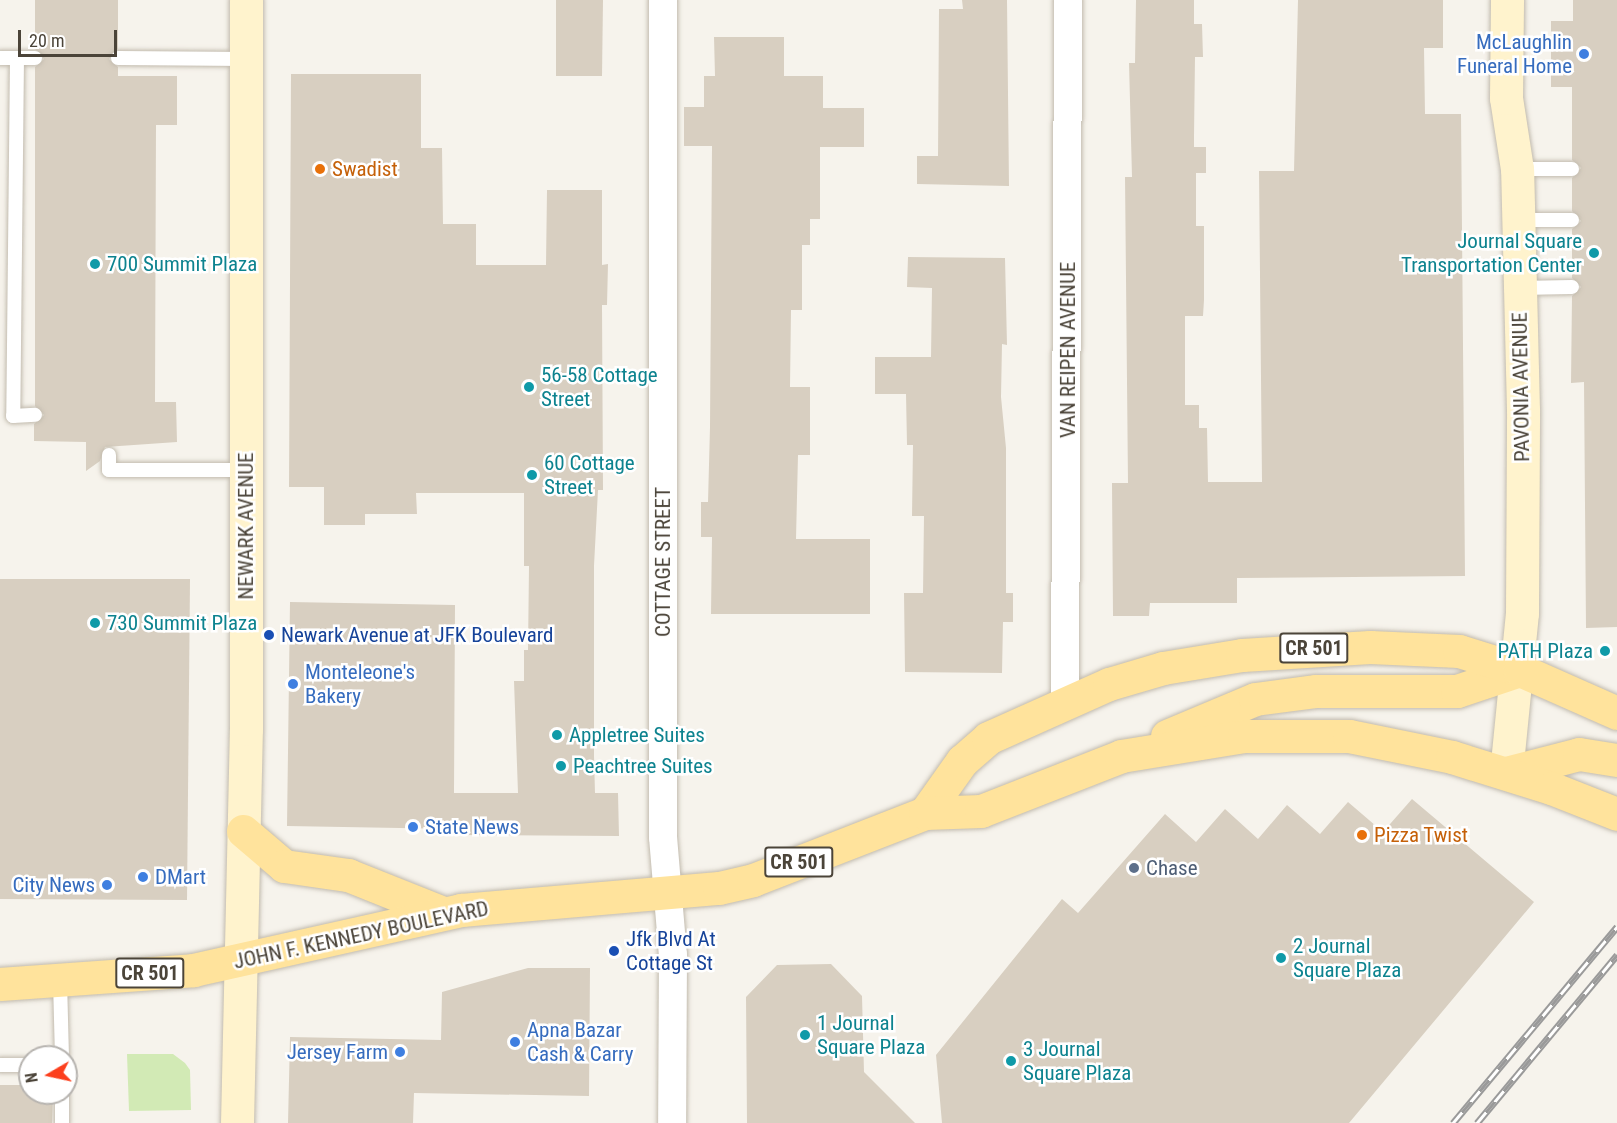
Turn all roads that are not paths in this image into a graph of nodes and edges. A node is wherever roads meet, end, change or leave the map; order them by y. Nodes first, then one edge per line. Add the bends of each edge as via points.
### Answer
1 (246, 0) edge
2 (663, 0) edge
3 (1068, 0) edge
4 (1507, 0) edge
5 (0, 58) edge
6 (17, 58) junction
7 (35, 58) dead end
8 (118, 58) dead end
9 (246, 59) junction
10 (1517, 169) junction
11 (1572, 169) dead end
12 (1572, 219) dead end
13 (1517, 220) junction
14 (1572, 286) dead end
15 (1519, 288) junction
16 (35, 416) dead end
17 (109, 455) dead end
18 (246, 470) junction
19 (1520, 670) junction
20 (1065, 700) junction
21 (1617, 713) edge
22 (1121, 756) junction
23 (1617, 760) edge
24 (1506, 774) junction
25 (925, 813) junction
26 (1617, 814) edge
27 (243, 831) junction
28 (669, 891) junction
29 (443, 913) junction
30 (239, 961) junction
31 (60, 981) junction
32 (0, 984) edge
33 (62, 1045) edge
34 (0, 1065) edge
35 (18, 1065) edge
36 (62, 1105) edge
37 (62, 1123) edge
38 (237, 1123) edge
39 (672, 1123) edge

1 - 9 main road, NEWARK AVENUE
2 - 28 street, COTTAGE STREET via 663,837
3 - 20 street, VAN REIPEN AVENUE
4 - 10 main road, PAVONIA AVENUE via 1506,98
5 - 6 lane
6 - 7 lane
6 - 16 lane via 13,416
8 - 9 lane
9 - 18 main road, NEWARK AVENUE
10 - 11 lane
10 - 13 main road, PAVONIA AVENUE
12 - 13 lane
13 - 15 main road, PAVONIA AVENUE
14 - 15 lane
15 - 19 main road, PAVONIA AVENUE
17 - 18 lane via 109,470
18 - 27 main road, NEWARK AVENUE
19 - 20 main road, CR 501 via 1459,651 1308,648 1163,668
19 - 21 main road, CR 501
19 - 22 main road via 1457,691 1316,691 1255,699
19 - 24 main road, PAVONIA AVENUE
20 - 25 main road, CR 501 via 988,738 962,761
22 - 24 main road, JOHN F. KENNEDY BOULEVARD / CR 501 via 1244,736 1349,736
22 - 25 main road, JOHN F. KENNEDY BOULEVARD / CR 501 via 981,811
23 - 24 main road via 1579,754
24 - 26 main road, JOHN F. KENNEDY BOULEVARD / CR 501
25 - 28 main road, JOHN F. KENNEDY BOULEVARD / CR 501 via 753,880 719,888
27 - 29 main road via 284,867 348,875
27 - 30 main road, NEWARK AVENUE
28 - 29 main road, JOHN F. KENNEDY BOULEVARD / CR 501
28 - 39 street, COTTAGE STREET
29 - 30 main road, JOHN F. KENNEDY BOULEVARD / CR 501
30 - 31 main road, JOHN F. KENNEDY BOULEVARD / CR 501
30 - 38 main road, NEWARK AVENUE
31 - 32 main road, JOHN F. KENNEDY BOULEVARD / CR 501
31 - 33 lane
34 - 35 lane
36 - 37 lane

